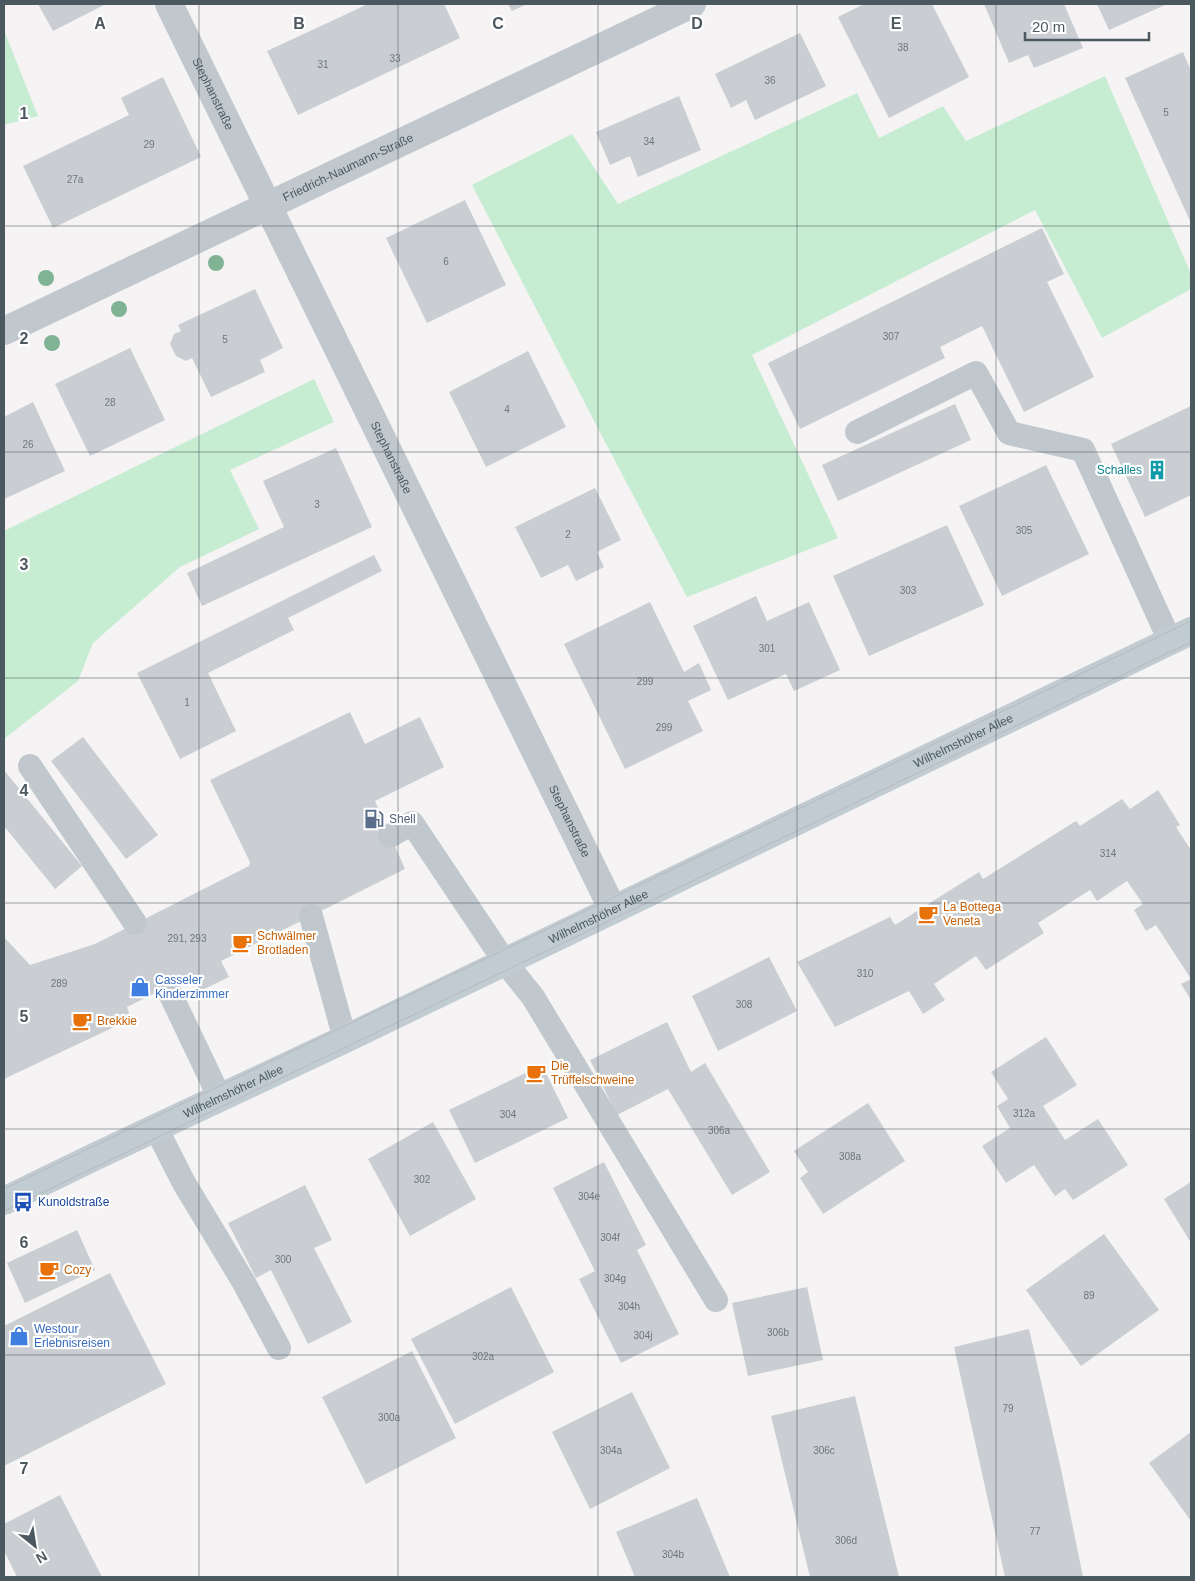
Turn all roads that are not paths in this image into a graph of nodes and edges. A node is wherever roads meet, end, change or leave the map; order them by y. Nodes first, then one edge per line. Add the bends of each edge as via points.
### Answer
1 (169, 4) edge
2 (692, 4) edge
3 (267, 206) junction
4 (4, 331) edge
5 (857, 432) dead end
6 (1181, 636) edge
7 (30, 766) dead end
8 (390, 836) dead end
9 (613, 910) junction
10 (311, 916) dead end
11 (135, 923) dead end
12 (505, 962) junction
13 (167, 987) dead end
14 (345, 1039) junction
15 (220, 1098) junction
16 (156, 1128) junction
17 (4, 1201) edge
18 (716, 1300) dead end
19 (279, 1348) dead end

1 - 3 street, Stephanstraße
2 - 3 street, Friedrich-Naumann-Straße
3 - 4 street, Friedrich-Naumann-Straße
3 - 9 street, Stephanstraße
5 - 6 lane via 976,373 1009,433 1083,450
6 - 9 main road, Wilhelmshöher Allee
7 - 11 lane
8 - 12 lane via 412,823
9 - 12 main road, Wilhelmshöher Allee
10 - 14 lane
12 - 14 main road, Wilhelmshöher Allee
12 - 18 lane via 533,997
13 - 15 lane
14 - 15 main road, Wilhelmshöher Allee
15 - 16 main road, Wilhelmshöher Allee
16 - 17 main road, Wilhelmshöher Allee
16 - 19 lane

